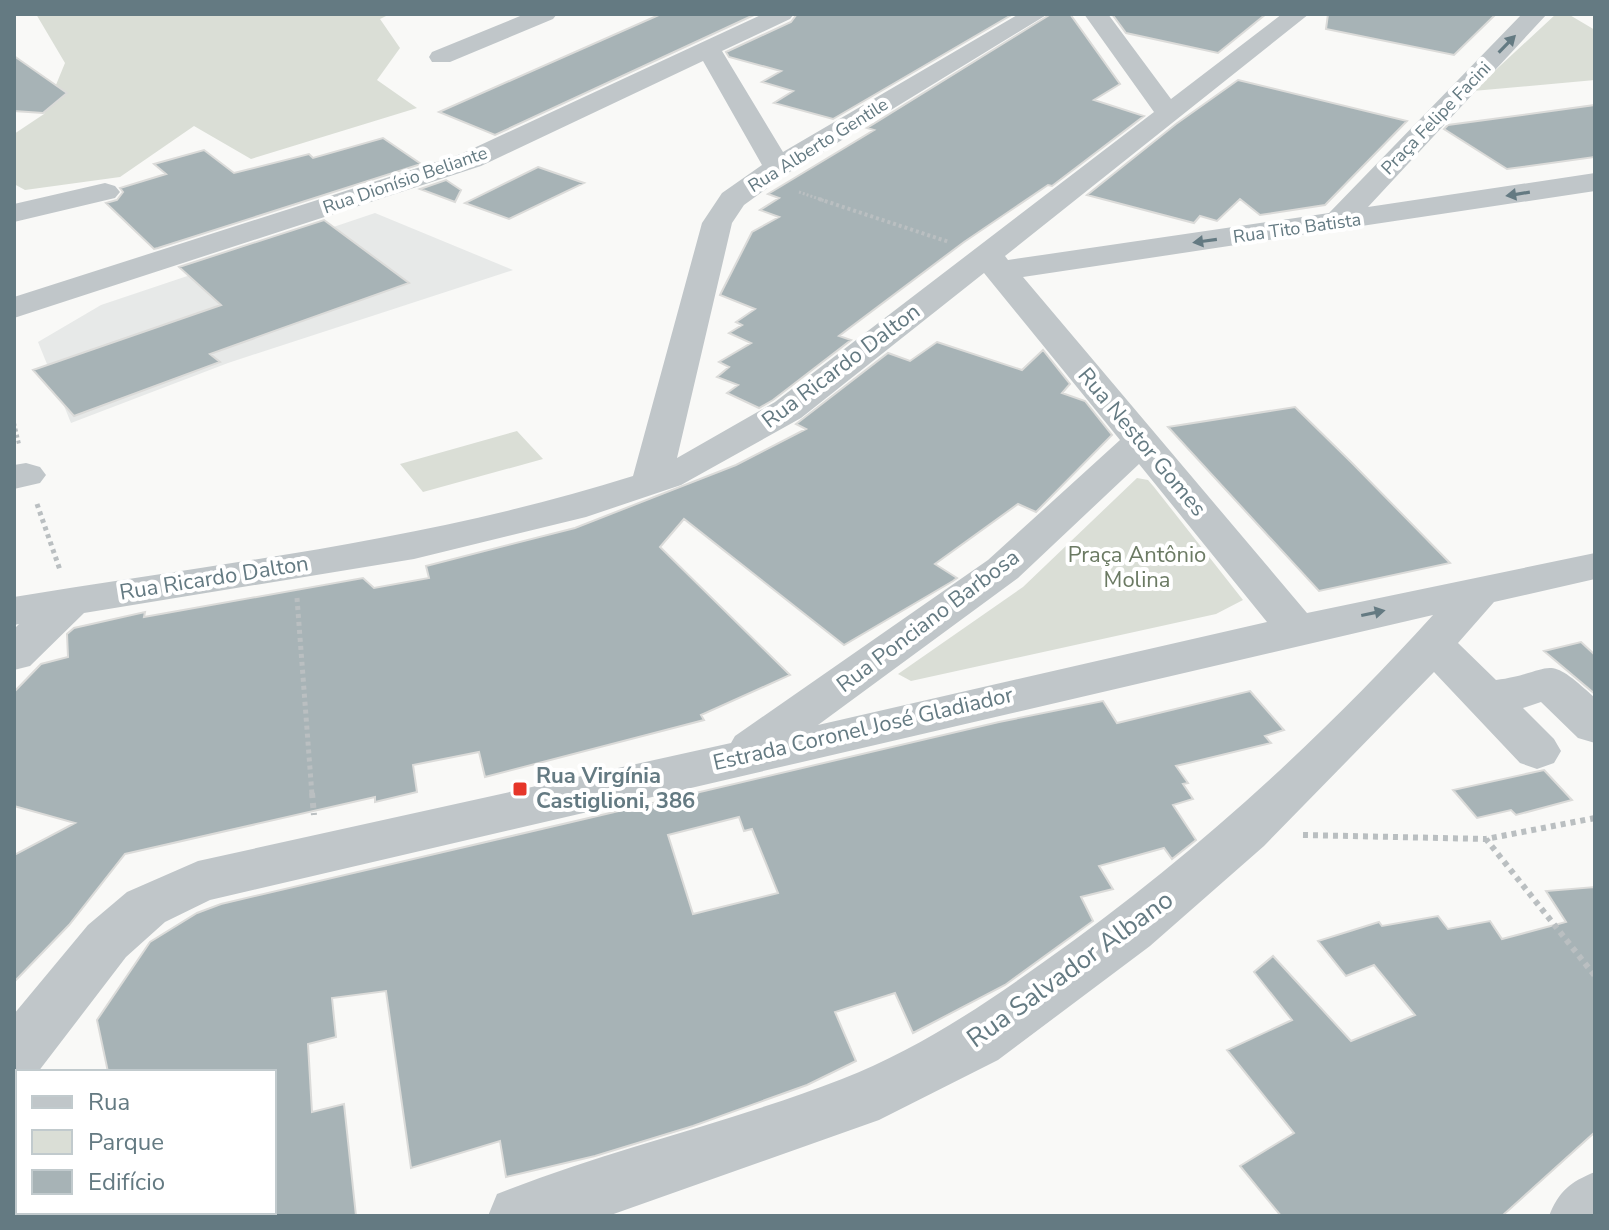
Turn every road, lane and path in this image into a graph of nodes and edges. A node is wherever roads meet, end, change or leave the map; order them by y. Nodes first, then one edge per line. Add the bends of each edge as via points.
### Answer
1 (545, 14) edge
2 (782, 14) edge
3 (1036, 14) edge
4 (1096, 14) edge
5 (1297, 14) edge
6 (1535, 14) edge
7 (709, 50) junction
8 (441, 57) dead end
9 (1169, 115) junction
10 (769, 173) junction
11 (1595, 182) edge
12 (105, 192) dead end
13 (14, 213) edge
14 (1337, 222) junction
15 (993, 263) junction
16 (14, 308) edge
17 (14, 423) edge
18 (1142, 440) junction
19 (20, 476) edge
20 (651, 483) junction
21 (294, 566) junction
22 (1595, 566) edge
23 (1479, 591) junction
24 (71, 601) junction
25 (14, 611) edge
26 (1297, 630) junction
27 (1433, 644) junction
28 (14, 655) edge
29 (1486, 698) junction
30 (1595, 726) edge
31 (1537, 751) dead end
32 (740, 757) junction
33 (1595, 818) edge
34 (1246, 832) junction
35 (1486, 839) junction
36 (317, 852) junction
37 (1595, 976) edge
38 (14, 1058) edge
39 (1595, 1203) edge
40 (520, 1216) edge
41 (1581, 1216) edge

1 - 8 street
2 - 7 street, Rua Dionísio Beliante
3 - 10 street, Rua Alberto Gentile
4 - 9 street
5 - 9 street, Rua Ricardo Dalton
14 -> 6 street, Praça Felipe Facini
7 - 10 street
7 - 16 street, Rua Dionísio Beliante via 471,160
9 - 15 street, Rua Ricardo Dalton
10 - 15 path
10 - 20 street, Rua Alberto Gentile via 733,199 717,223
11 -> 14 street, Rua Tito Batista
12 - 13 street
14 -> 15 street, Rua Tito Batista
15 - 18 street, Rua Nestor Gomes
15 - 20 street, Rua Ricardo Dalton via 788,410
17 - 19 path
18 - 26 street, Rua Nestor Gomes
18 - 32 street, Rua Ponciano Barbosa via 1003,569
19 - 24 path
20 - 21 street, Rua Ricardo Dalton via 493,530
21 - 24 street, Rua Ricardo Dalton
21 - 36 path
22 - 23 street, Estrada Coronel José Gladiador
26 -> 23 street, Estrada Coronel José Gladiador
23 - 27 street, Rua Salvador Albano
24 - 25 street, Rua Ricardo Dalton
24 - 28 street
26 - 32 street, Estrada Coronel José Gladiador via 916,721
27 - 29 street
27 - 34 street, Rua Salvador Albano
29 - 30 street via 1549,682
29 - 31 street
32 - 36 street, Estrada Coronel José Gladiador
33 - 35 path
34 - 35 path
34 - 40 street, Rua Salvador Albano via 1131,930 977,1042 858,1101
35 - 37 path
36 - 38 street, Estrada Coronel José Gladiador via 198,882 146,907 107,941
39 - 41 street

